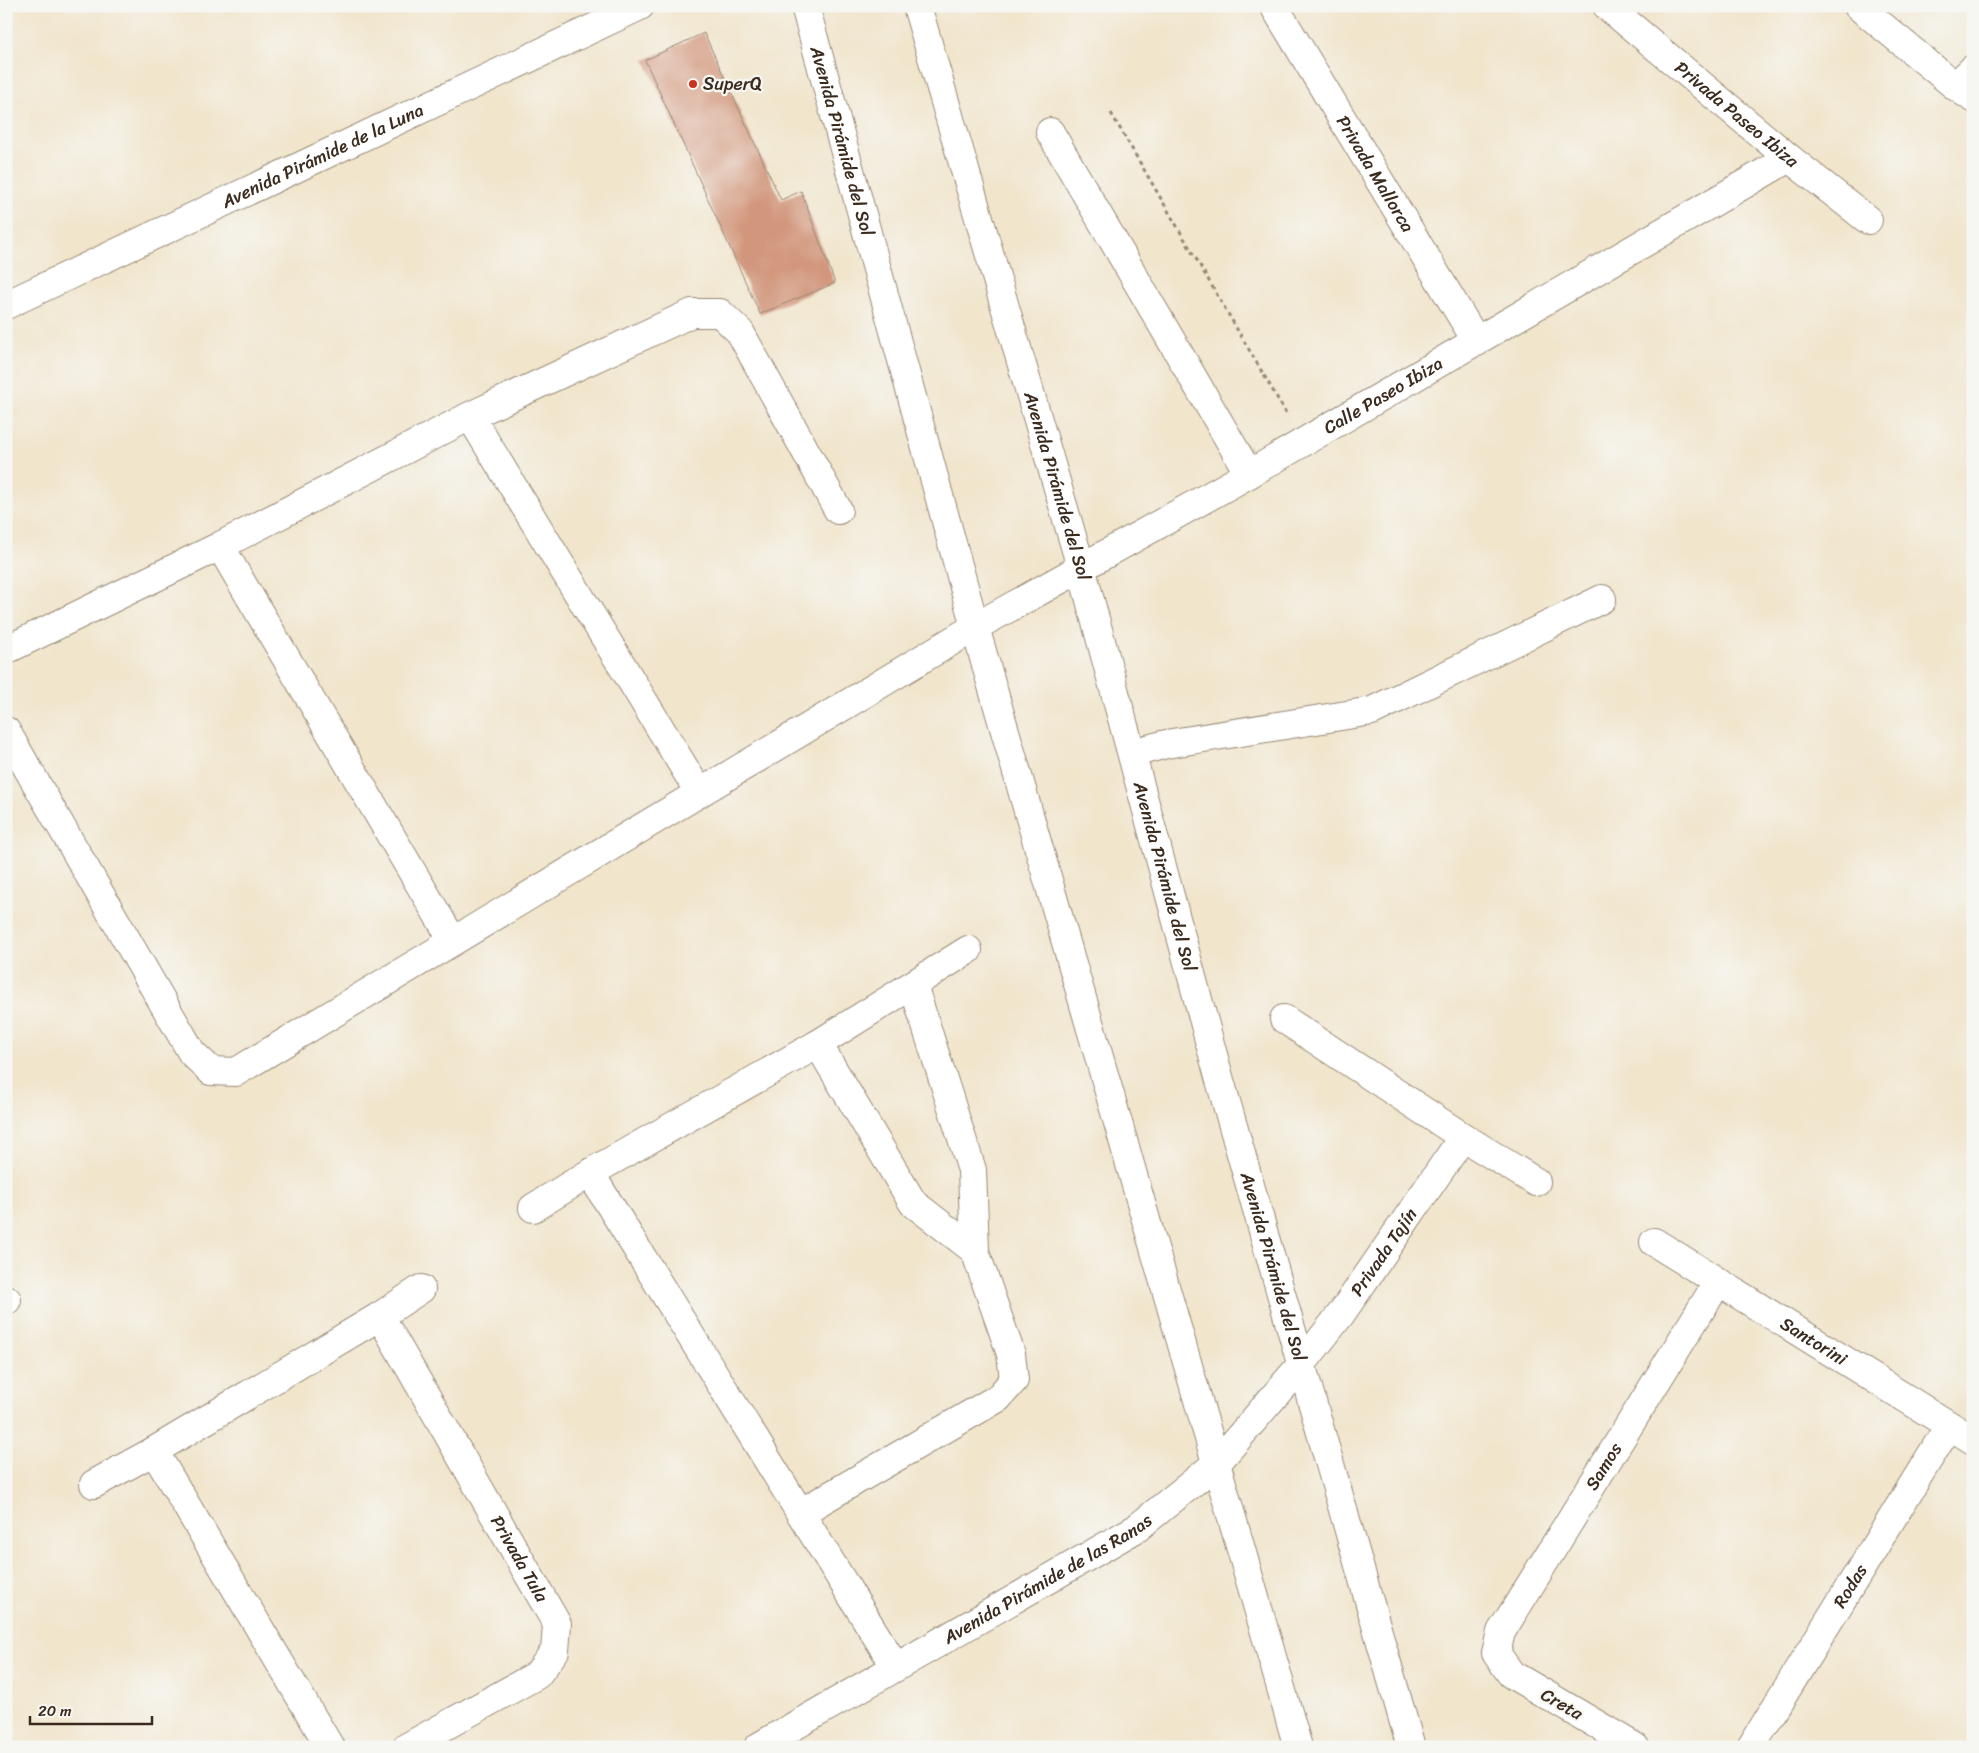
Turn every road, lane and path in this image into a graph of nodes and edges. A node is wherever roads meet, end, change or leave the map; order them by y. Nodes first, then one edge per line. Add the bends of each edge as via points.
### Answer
1 (640, 6) edge
2 (918, 6) edge
3 (1274, 6) edge
4 (1607, 6) edge
5 (1858, 6) edge
6 (812, 12) edge
7 (1967, 85) edge
8 (1111, 113) dead end
9 (1050, 132) dead end
10 (1789, 158) junction
11 (1868, 220) dead end
12 (6, 306) edge
13 (1477, 342) junction
14 (470, 416) junction
15 (1303, 441) junction
16 (1249, 474) junction
17 (838, 510) dead end
18 (220, 546) junction
19 (1081, 567) junction
20 (1602, 599) dead end
21 (975, 627) junction
22 (6, 650) edge
23 (6, 731) edge
24 (1133, 753) junction
25 (699, 792) junction
26 (453, 941) junction
27 (968, 950) dead end
28 (914, 985) junction
29 (1284, 1019) dead end
30 (818, 1044) junction
31 (1463, 1137) junction
32 (590, 1173) junction
33 (1536, 1182) dead end
34 (533, 1208) dead end
35 (1654, 1242) dead end
36 (975, 1251) junction
37 (1718, 1282) junction
38 (421, 1289) dead end
39 (380, 1316) junction
40 (1301, 1365) junction
41 (1949, 1426) junction
42 (1973, 1440) edge
43 (154, 1451) junction
44 (1216, 1464) junction
45 (94, 1484) dead end
46 (800, 1513) junction
47 (1496, 1654) joint
48 (896, 1666) junction
49 (330, 1747) edge
50 (407, 1747) edge
51 (758, 1747) edge
52 (1298, 1747) edge
53 (1411, 1747) edge
54 (1635, 1747) edge
55 (1751, 1747) edge

1 - 12 street, Avenida Pirámide de la Luna
2 - 19 street, Avenida Pirámide del Sol
3 - 13 street, Privada Mallorca
4 - 10 street, Privada Paseo Ibiza
5 - 7 street
6 - 21 street, Avenida Pirámide del Sol
8 - 15 path
9 - 16 street
10 - 11 street, Privada Paseo Ibiza
10 - 13 street, Calle Paseo Ibiza
13 - 15 street, Calle Paseo Ibiza
14 - 17 street via 692,313 720,313 740,332
14 - 18 street
14 - 25 street
15 - 16 street, Calle Paseo Ibiza
16 - 19 street, Calle Paseo Ibiza
18 - 22 street
18 - 26 street
19 - 21 street, Calle Paseo Ibiza
19 - 24 street, Avenida Pirámide del Sol
20 - 24 street via 1372,711 1166,744
21 - 25 street, Calle Paseo Ibiza
21 - 44 street, Avenida Pirámide del Sol
23 - 26 street, Calle Paseo Ibiza via 192,1053 211,1071 236,1072
24 - 40 street, Avenida Pirámide del Sol via 1219,1077
25 - 26 street, Calle Paseo Ibiza
27 - 28 street
28 - 30 street
28 - 36 street via 972,1170
29 - 31 street
30 - 32 street
30 - 36 street via 913,1203
31 - 33 street
31 - 40 street, Privada Tajín via 1341,1314
32 - 34 street
32 - 46 street
35 - 37 street, Santorini
36 - 46 street via 1011,1354 1014,1380 998,1398
37 - 41 street, Santorini
37 - 47 street, Samos via 1501,1632
38 - 39 street
39 - 43 street
39 - 50 street, Privada Tula via 557,1624 554,1651 537,1675
40 - 44 street, Avenida Pirámide de las Ranas
40 - 53 street, Avenida Pirámide del Sol
41 - 42 street, Santorini
41 - 55 street, Rodas
43 - 45 street
43 - 49 street
44 - 48 street, Avenida Pirámide de las Ranas via 1137,1528
44 - 52 street, Avenida Pirámide del Sol
46 - 48 street
47 - 54 street, Creta via 1512,1674
48 - 51 street, Avenida Pirámide de las Ranas

